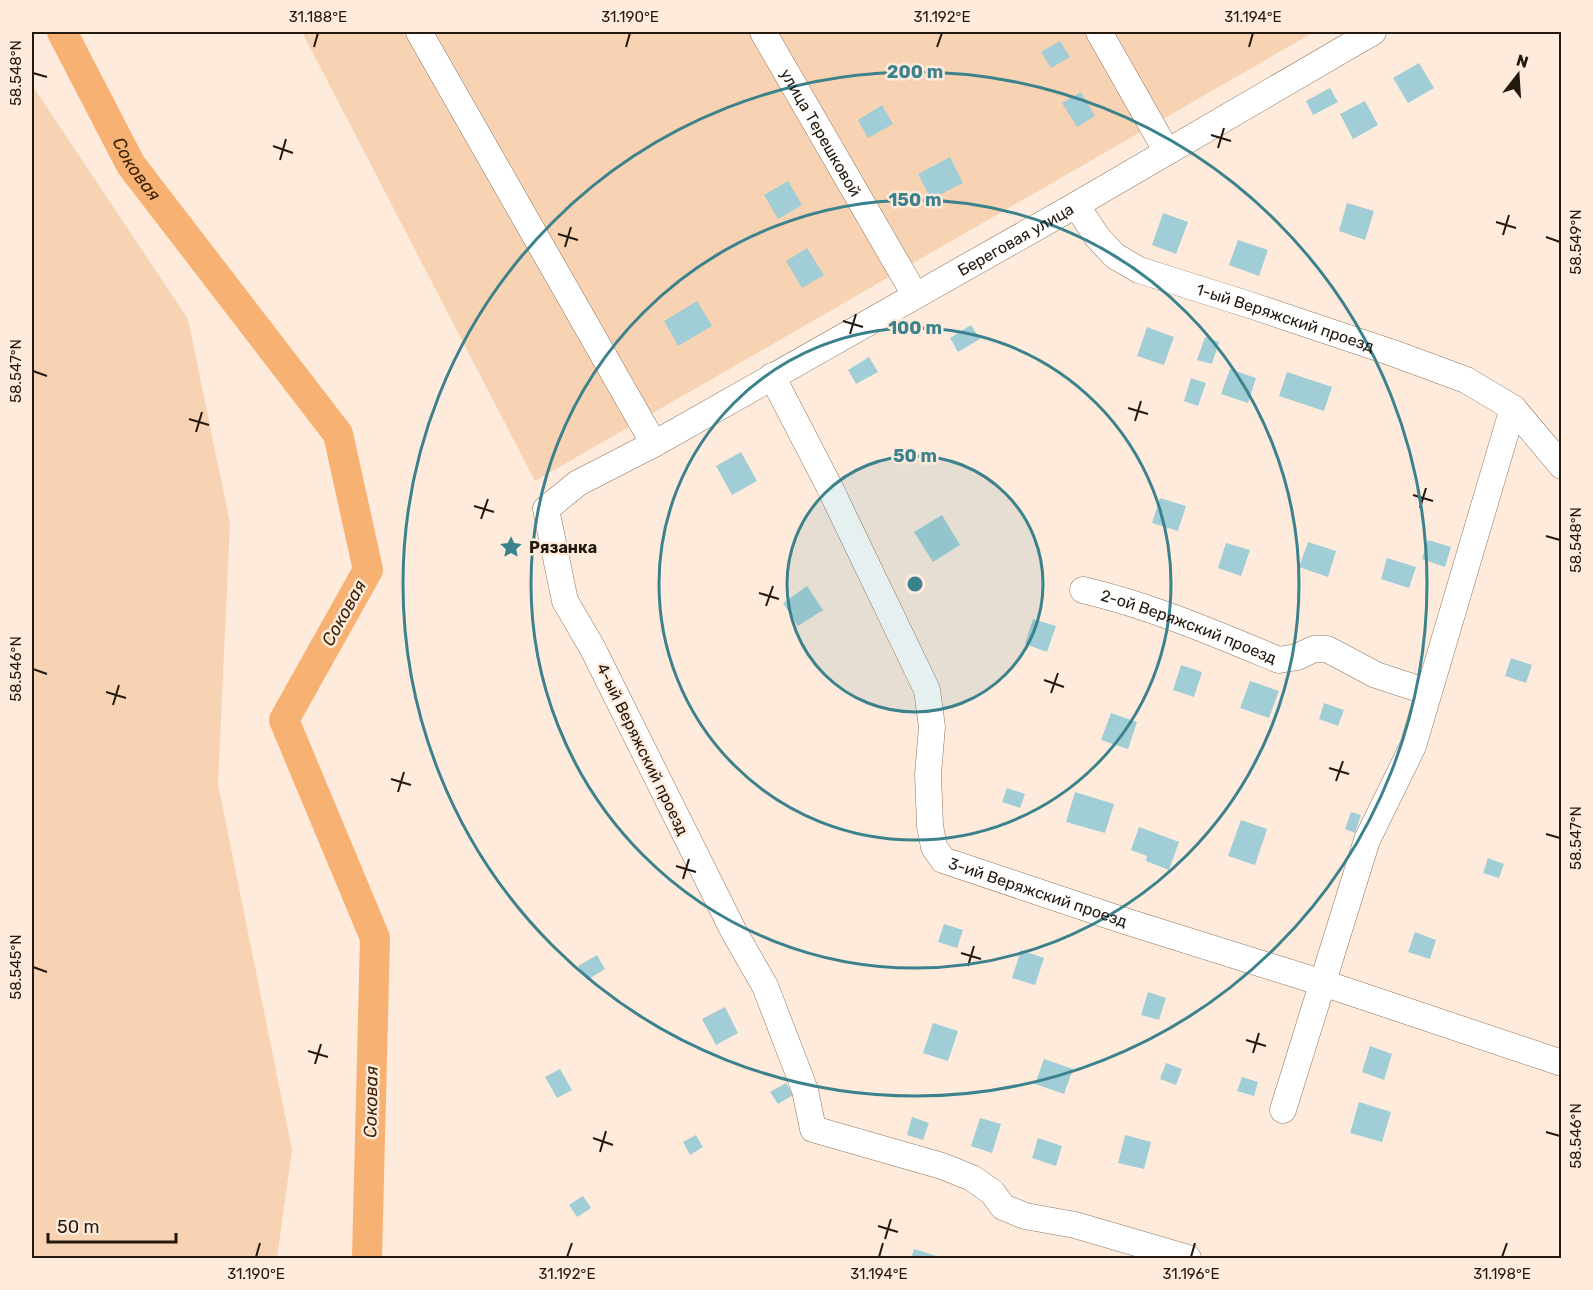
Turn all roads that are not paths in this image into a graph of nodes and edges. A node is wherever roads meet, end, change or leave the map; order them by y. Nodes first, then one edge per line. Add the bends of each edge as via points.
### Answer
1 (419, 32) edge
2 (763, 32) edge
3 (1099, 32) edge
4 (1373, 32) edge
5 (1167, 152) junction
6 (1076, 205) junction
7 (915, 295) junction
8 (772, 376) junction
9 (1513, 408) junction
10 (654, 444) junction
11 (1562, 466) edge
12 (1083, 590) dead end
13 (1428, 692) junction
14 (1323, 983) junction
15 (1562, 1064) edge
16 (1282, 1110) dead end
17 (1188, 1258) edge

1 - 10 street
2 - 7 street, улица Терешковой
3 - 5 street
4 - 5 street, Береговая улица
5 - 6 street, Береговая улица
6 - 7 street, Береговая улица
6 - 9 street, 1-ый Веряжский проезд via 1114,256 1139,270 1394,353 1466,380
7 - 8 street, Береговая улица
8 - 10 street, Береговая улица
8 - 14 street, 3-ий Веряжский проезд via 927,690 932,728 928,774 930,826 934,848 943,860
9 - 11 street, 1-ый Веряжский проезд
9 - 13 street
10 - 17 street, 4-ый Веряжский проезд via 578,483 546,509 565,601 765,986 805,1090 813,1129 972,1178 992,1192 1003,1207 1025,1216 1075,1225
12 - 13 street, 2-ой Веряжский проезд via 1180,619 1279,660 1327,649 1376,675
13 - 14 street via 1413,746 1367,840
14 - 15 street, 3-ий Веряжский проезд
14 - 16 street

